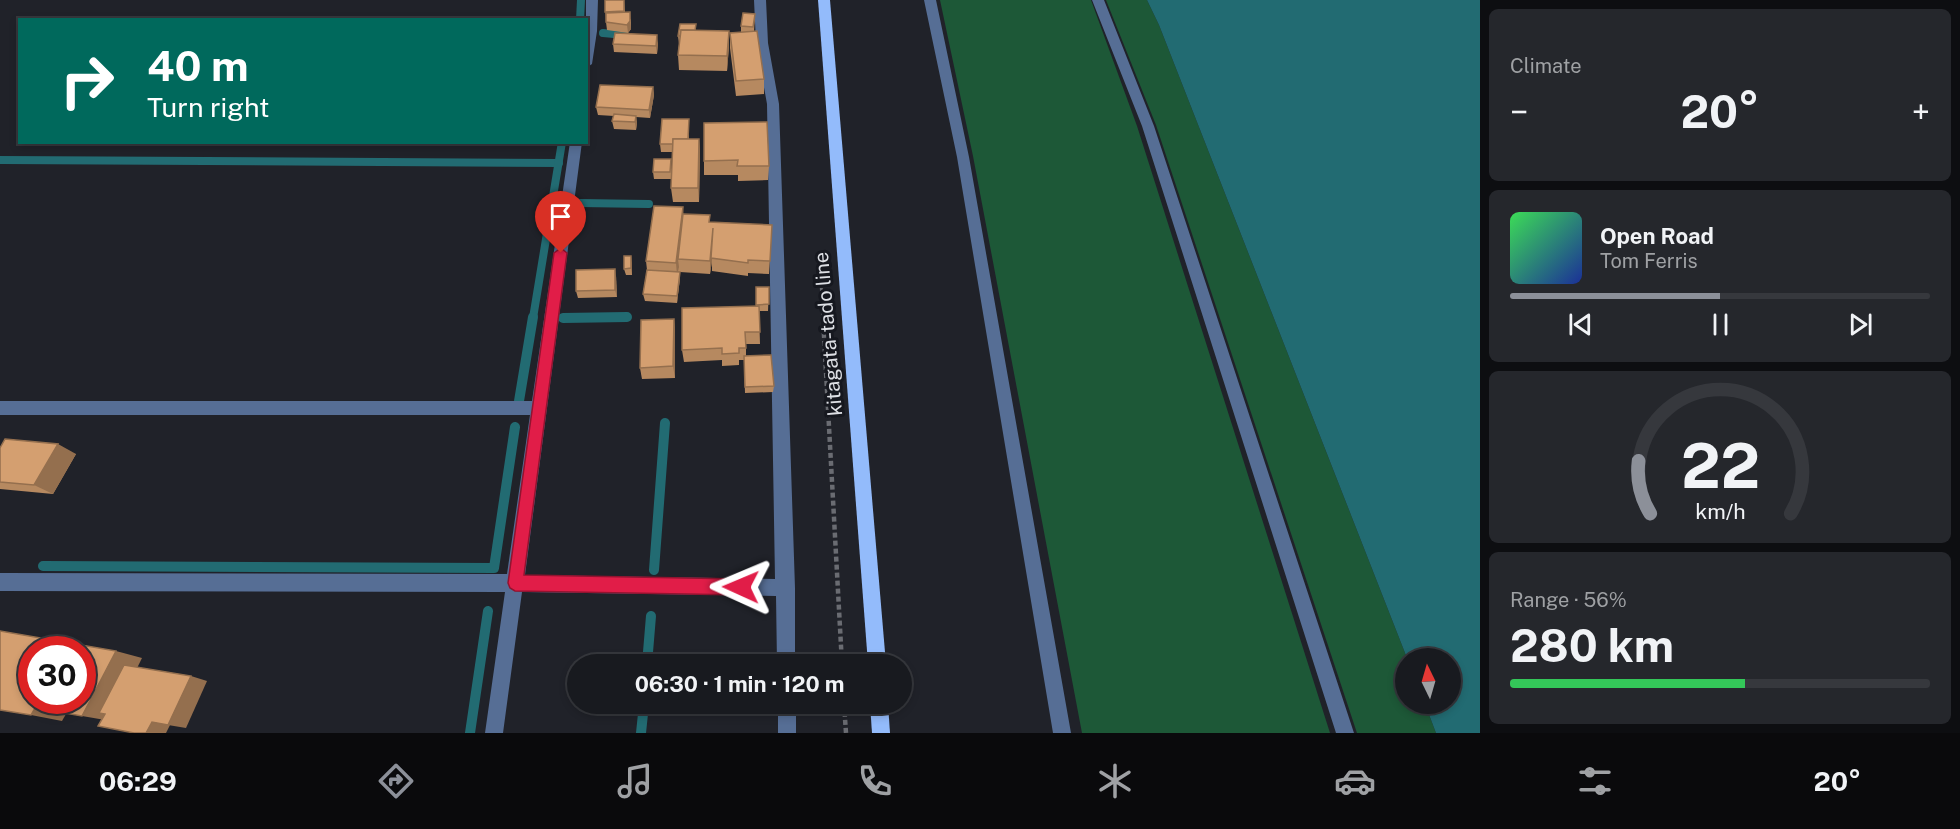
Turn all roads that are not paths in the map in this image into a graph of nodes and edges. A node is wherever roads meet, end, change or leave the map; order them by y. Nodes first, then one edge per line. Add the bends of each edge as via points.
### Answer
1 (592, 0) edge
2 (760, 0) edge
3 (824, 0) edge
4 (930, 0) edge
5 (1098, 0) edge
6 (588, 51) edge
7 (576, 144) edge
8 (0, 408) edge
9 (540, 408) junction
10 (0, 582) edge
11 (515, 583) junction
12 (786, 588) junction
13 (786, 654) edge
14 (876, 654) edge
15 (787, 714) edge
16 (880, 714) edge
17 (494, 733) edge
18 (787, 733) edge
19 (881, 733) edge
20 (1062, 733) edge
21 (1345, 733) edge

1 - 6 street
2 - 12 street via 762,43 773,104
3 - 14 main road, kitagata-tado line
4 - 20 street via 963,157
5 - 21 street via 1148,126
7 - 9 street
8 - 9 street
9 - 11 street
10 - 11 street
11 - 12 street
11 - 17 street
12 - 13 street
15 - 18 street
16 - 19 main road

